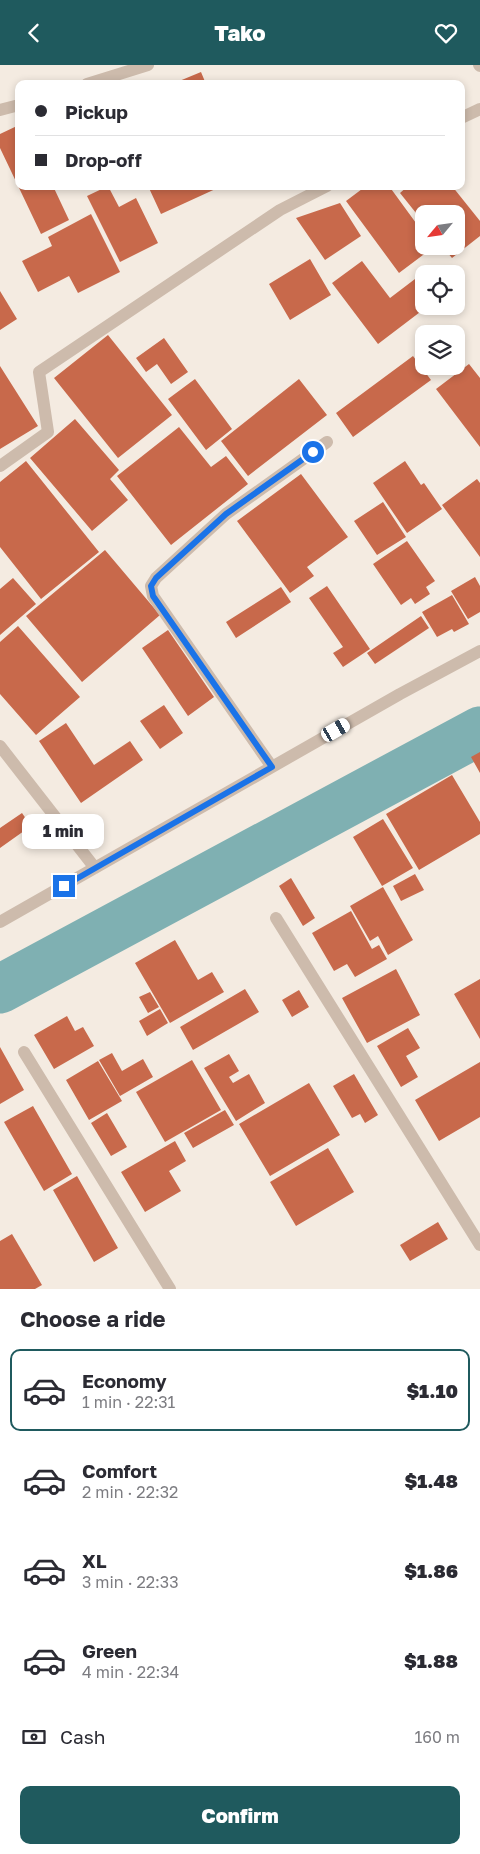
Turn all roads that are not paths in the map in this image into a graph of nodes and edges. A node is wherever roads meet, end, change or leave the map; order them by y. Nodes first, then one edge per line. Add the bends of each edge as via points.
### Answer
1 (148, 65) edge
2 (100, 80) edge
3 (15, 106) edge
4 (480, 109) edge
5 (0, 110) edge
6 (465, 116) edge
7 (318, 190) edge
8 (327, 442) dead end
9 (0, 466) edge
10 (480, 651) edge
11 (0, 746) edge
12 (272, 767) junction
13 (95, 868) junction
14 (276, 917) dead end
15 (0, 922) edge
16 (24, 1052) dead end
17 (480, 1245) edge
18 (170, 1289) edge

1 - 2 street
3 - 5 street
4 - 6 street
7 - 9 street via 280,210 39,372 48,432
8 - 12 street via 226,514 151,586 153,596
10 - 12 street
11 - 13 street
12 - 13 street
13 - 15 street
14 - 17 street
16 - 18 street

